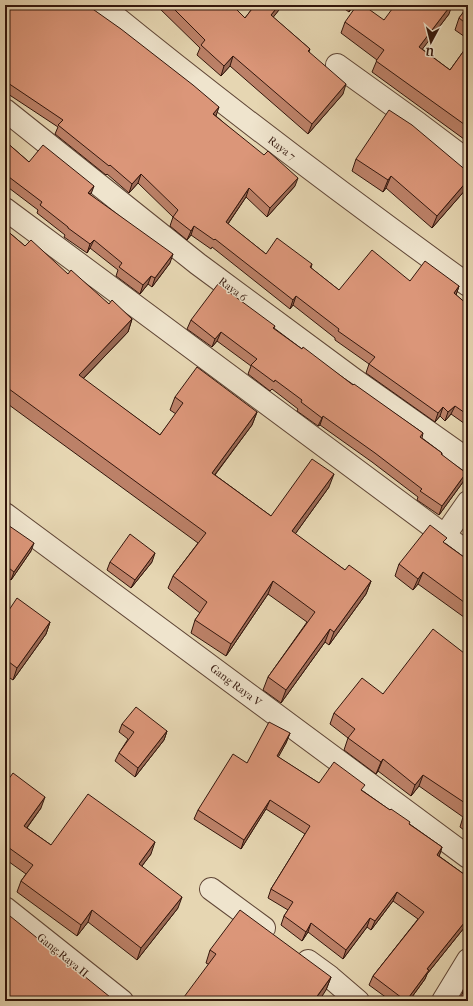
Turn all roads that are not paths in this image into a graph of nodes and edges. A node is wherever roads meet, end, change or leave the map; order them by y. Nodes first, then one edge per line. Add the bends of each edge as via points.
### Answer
1 (100, 5) edge
2 (337, 65) dead end
3 (5, 110) edge
4 (468, 161) edge
5 (5, 209) edge
6 (468, 285) edge
7 (468, 460) edge
8 (468, 502) edge
9 (6, 517) edge
10 (445, 535) junction
11 (468, 553) edge
12 (468, 857) edge
13 (211, 889) dead end
14 (5, 908) edge
15 (468, 960) edge
16 (450, 998) edge
17 (122, 1001) edge
18 (358, 1001) edge

1 - 6 street, Raya 7 via 295,158
2 - 4 street
3 - 7 street, Raya 6 via 198,264
5 - 10 street
8 - 10 street
9 - 12 street, Gang Raya V
10 - 11 street
13 - 18 street via 330,977
14 - 17 street, Gang Raya II
15 - 16 street

